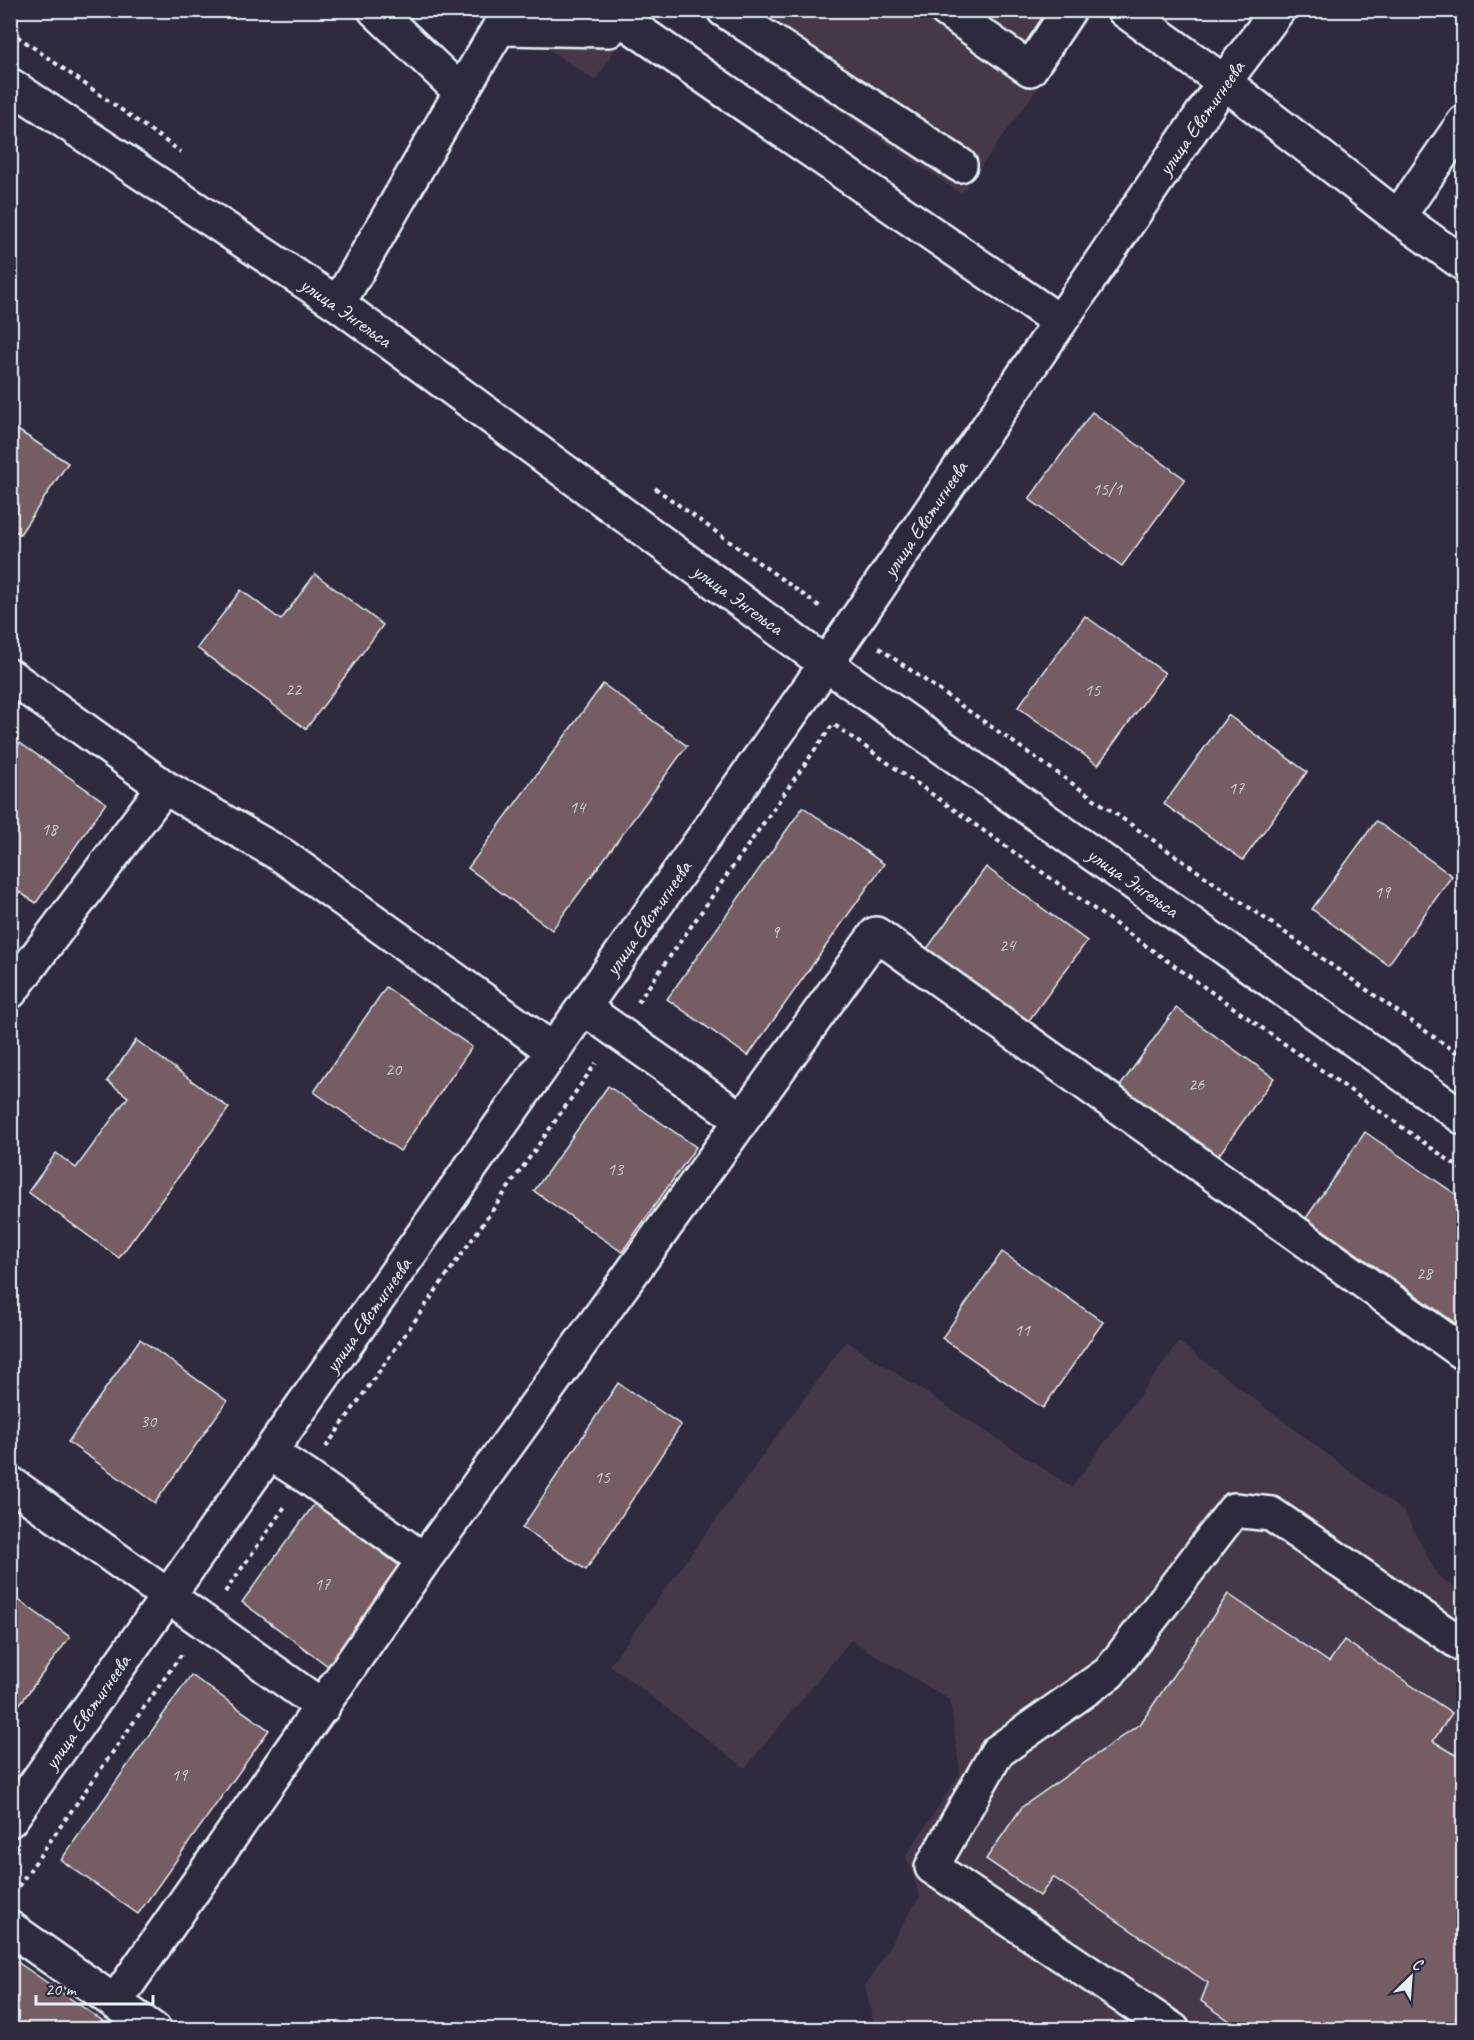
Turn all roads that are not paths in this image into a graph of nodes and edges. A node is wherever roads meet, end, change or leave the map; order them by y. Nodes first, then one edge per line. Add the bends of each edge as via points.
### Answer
1 (375, 10) edge
2 (724, 10) edge
3 (946, 10) edge
4 (1069, 10) edge
5 (1124, 10) edge
6 (1278, 10) edge
7 (620, 14) edge
8 (1224, 82) junction
9 (10, 85) edge
10 (461, 92) junction
11 (1464, 122) edge
12 (960, 165) dead end
13 (1398, 217) junction
14 (1464, 264) edge
15 (338, 304) junction
16 (1060, 322) junction
17 (826, 664) junction
18 (10, 676) edge
19 (165, 787) junction
20 (10, 992) edge
21 (584, 1008) junction
22 (554, 1051) junction
23 (1464, 1118) edge
24 (742, 1120) junction
25 (1464, 1353) edge
26 (270, 1453) junction
27 (10, 1483) edge
28 (424, 1560) junction
29 (168, 1597) junction
30 (1464, 1646) edge
31 (323, 1707) junction
32 (10, 1820) edge
33 (10, 1928) edge
34 (115, 2002) junction
35 (154, 2030) edge
36 (1173, 2030) edge

1 - 10 main road
2 - 12 main road
3 - 4 main road via 1030,69
5 - 8 main road
6 - 8 main road, улица Евстигнеева
7 - 10 main road via 609,30 499,28
7 - 16 main road
8 - 13 main road
8 - 16 main road, улица Евстигнеева
9 - 15 main road, улица Энгельса
10 - 15 main road
11 - 13 main road
13 - 14 main road
15 - 17 main road, улица Энгельса
16 - 17 main road, улица Евстигнеева
17 - 21 main road, улица Евстигнеева
17 - 23 main road, улица Энгельса
18 - 19 main road
19 - 20 main road
19 - 22 main road via 282,856
21 - 22 main road, улица Евстигнеева
21 - 24 main road
22 - 26 main road, улица Евстигнеева
24 - 25 main road via 876,934
24 - 28 main road
26 - 28 main road
26 - 29 main road, улица Евстигнеева
27 - 29 main road
28 - 31 main road
29 - 31 main road
29 - 32 main road, улица Евстигнеева
30 - 36 main road via 1270,1514 1234,1510 1109,1673 997,1752 932,1867
31 - 34 main road
33 - 34 main road
34 - 35 main road

